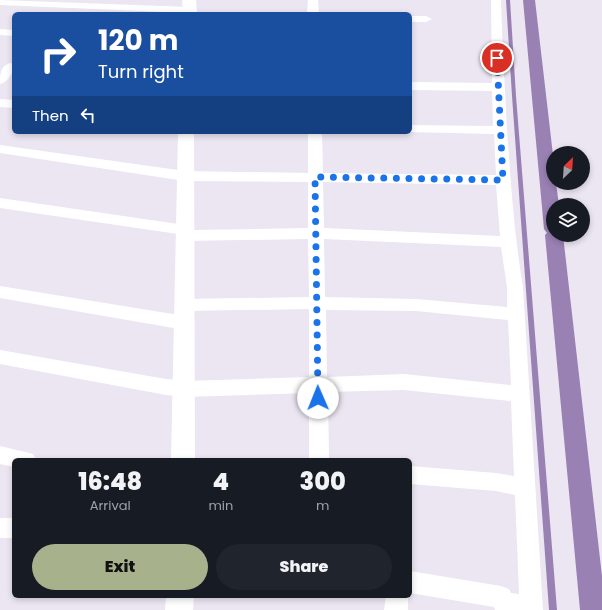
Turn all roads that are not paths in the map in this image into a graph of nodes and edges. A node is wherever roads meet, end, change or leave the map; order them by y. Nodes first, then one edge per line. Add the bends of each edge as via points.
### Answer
1 (313, 0) edge
2 (496, 0) edge
3 (0, 2) edge
4 (189, 8) edge
5 (313, 12) edge
6 (412, 19) edge
7 (426, 19) dead end
8 (0, 32) edge
9 (12, 33) edge
10 (8, 67) edge
11 (0, 80) edge
12 (412, 86) edge
13 (498, 87) junction
14 (0, 103) edge
15 (12, 104) edge
16 (412, 129) edge
17 (501, 130) junction
18 (186, 134) edge
19 (315, 134) edge
20 (0, 149) edge
21 (185, 176) junction
22 (315, 177) junction
23 (503, 180) junction
24 (0, 204) edge
25 (185, 233) junction
26 (316, 233) junction
27 (509, 242) junction
28 (0, 292) edge
29 (316, 304) junction
30 (185, 314) junction
31 (516, 314) junction
32 (0, 357) edge
33 (317, 384) junction
34 (185, 388) junction
35 (520, 394) junction
36 (0, 455) edge
37 (16, 458) edge
38 (183, 458) edge
39 (319, 458) edge
40 (412, 475) edge
41 (525, 488) junction
42 (0, 528) edge
43 (12, 528) edge
44 (412, 582) edge
45 (180, 598) edge
46 (397, 598) edge
47 (530, 609) edge
48 (179, 610) edge
49 (396, 610) edge

1 - 5 street
2 - 13 street
3 - 4 street
6 - 7 street
8 - 9 street
10 - 11 street
12 - 13 street
13 - 17 street
14 - 15 street
16 - 17 street
17 - 23 street
18 - 21 street
19 - 22 street
20 - 21 street
21 - 22 street
21 - 25 street
22 - 23 street
22 - 26 street
23 - 27 street
24 - 25 street
25 - 26 street
25 - 30 street
26 - 27 street
26 - 29 street
27 - 31 street
28 - 30 street
29 - 30 street
29 - 31 street via 416,305
29 - 33 street
30 - 34 street
31 - 35 street
32 - 34 street via 166,387
33 - 34 street
33 - 35 street via 404,382
33 - 39 street
34 - 38 street
35 - 41 street
36 - 37 street
40 - 41 street via 496,482
41 - 47 street
42 - 43 street
44 - 47 street via 501,597 504,602
45 - 48 street
46 - 49 street

